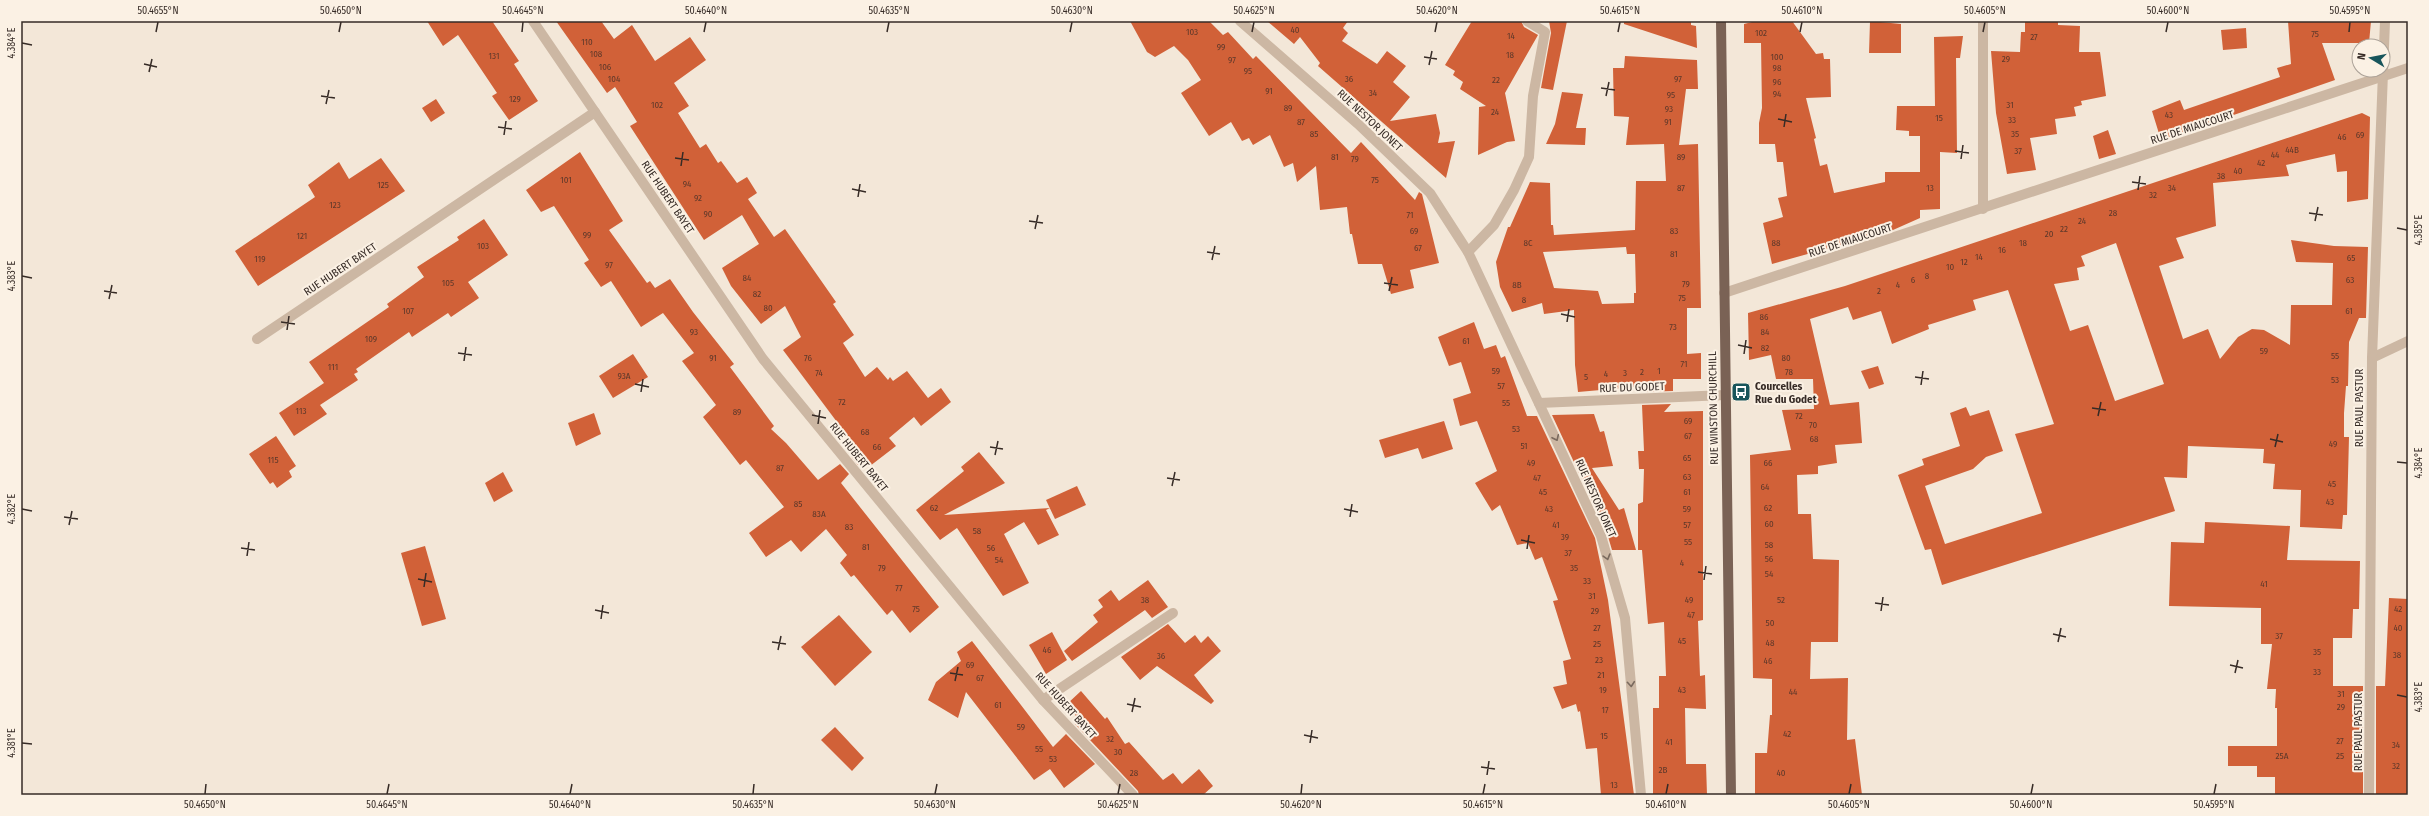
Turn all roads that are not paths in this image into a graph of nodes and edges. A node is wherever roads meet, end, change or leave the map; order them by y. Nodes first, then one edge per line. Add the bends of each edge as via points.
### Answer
1 (533, 21) edge
2 (1240, 21) edge
3 (1527, 21) edge
4 (1721, 21) edge
5 (1982, 21) edge
6 (2386, 21) edge
7 (2385, 38) edge
8 (2408, 68) edge
9 (2391, 74) edge
10 (2378, 78) edge
11 (2384, 78) edge
12 (595, 112) junction
13 (1983, 209) junction
14 (1468, 252) junction
15 (1724, 293) junction
16 (257, 339) dead end
17 (2408, 341) edge
18 (2372, 358) junction
19 (1725, 396) junction
20 (1539, 403) junction
21 (1173, 613) dead end
22 (1043, 700) junction
23 (1133, 795) edge
24 (1641, 795) edge
25 (1731, 795) edge
26 (2369, 795) edge

1 - 12 street, RUE HUBERT BAYET
2 - 14 street, RUE NESTOR JONET via 1358,124 1430,193
3 - 14 street via 1546,32 1533,96 1529,158 1494,224
4 - 15 main road, RUE WINSTON CHURCHILL
5 - 13 street
6 - 7 street, RUE PAUL PASTUR
8 - 9 street, RUE DE MIAUCOURT
10 - 13 street, RUE DE MIAUCOURT
11 - 18 street, RUE PAUL PASTUR
12 - 16 street, RUE HUBERT BAYET
12 - 22 street, RUE HUBERT BAYET via 763,359
13 - 15 street, RUE DE MIAUCOURT
14 - 20 street, RUE NESTOR JONET
15 - 19 main road, RUE WINSTON CHURCHILL
17 - 18 street
18 - 26 street, RUE PAUL PASTUR
19 - 20 street, RUE DU GODET
19 - 25 main road, RUE WINSTON CHURCHILL
20 -> 24 street, RUE NESTOR JONET via 1601,536 1625,618
21 - 22 street
22 - 23 street, RUE HUBERT BAYET

